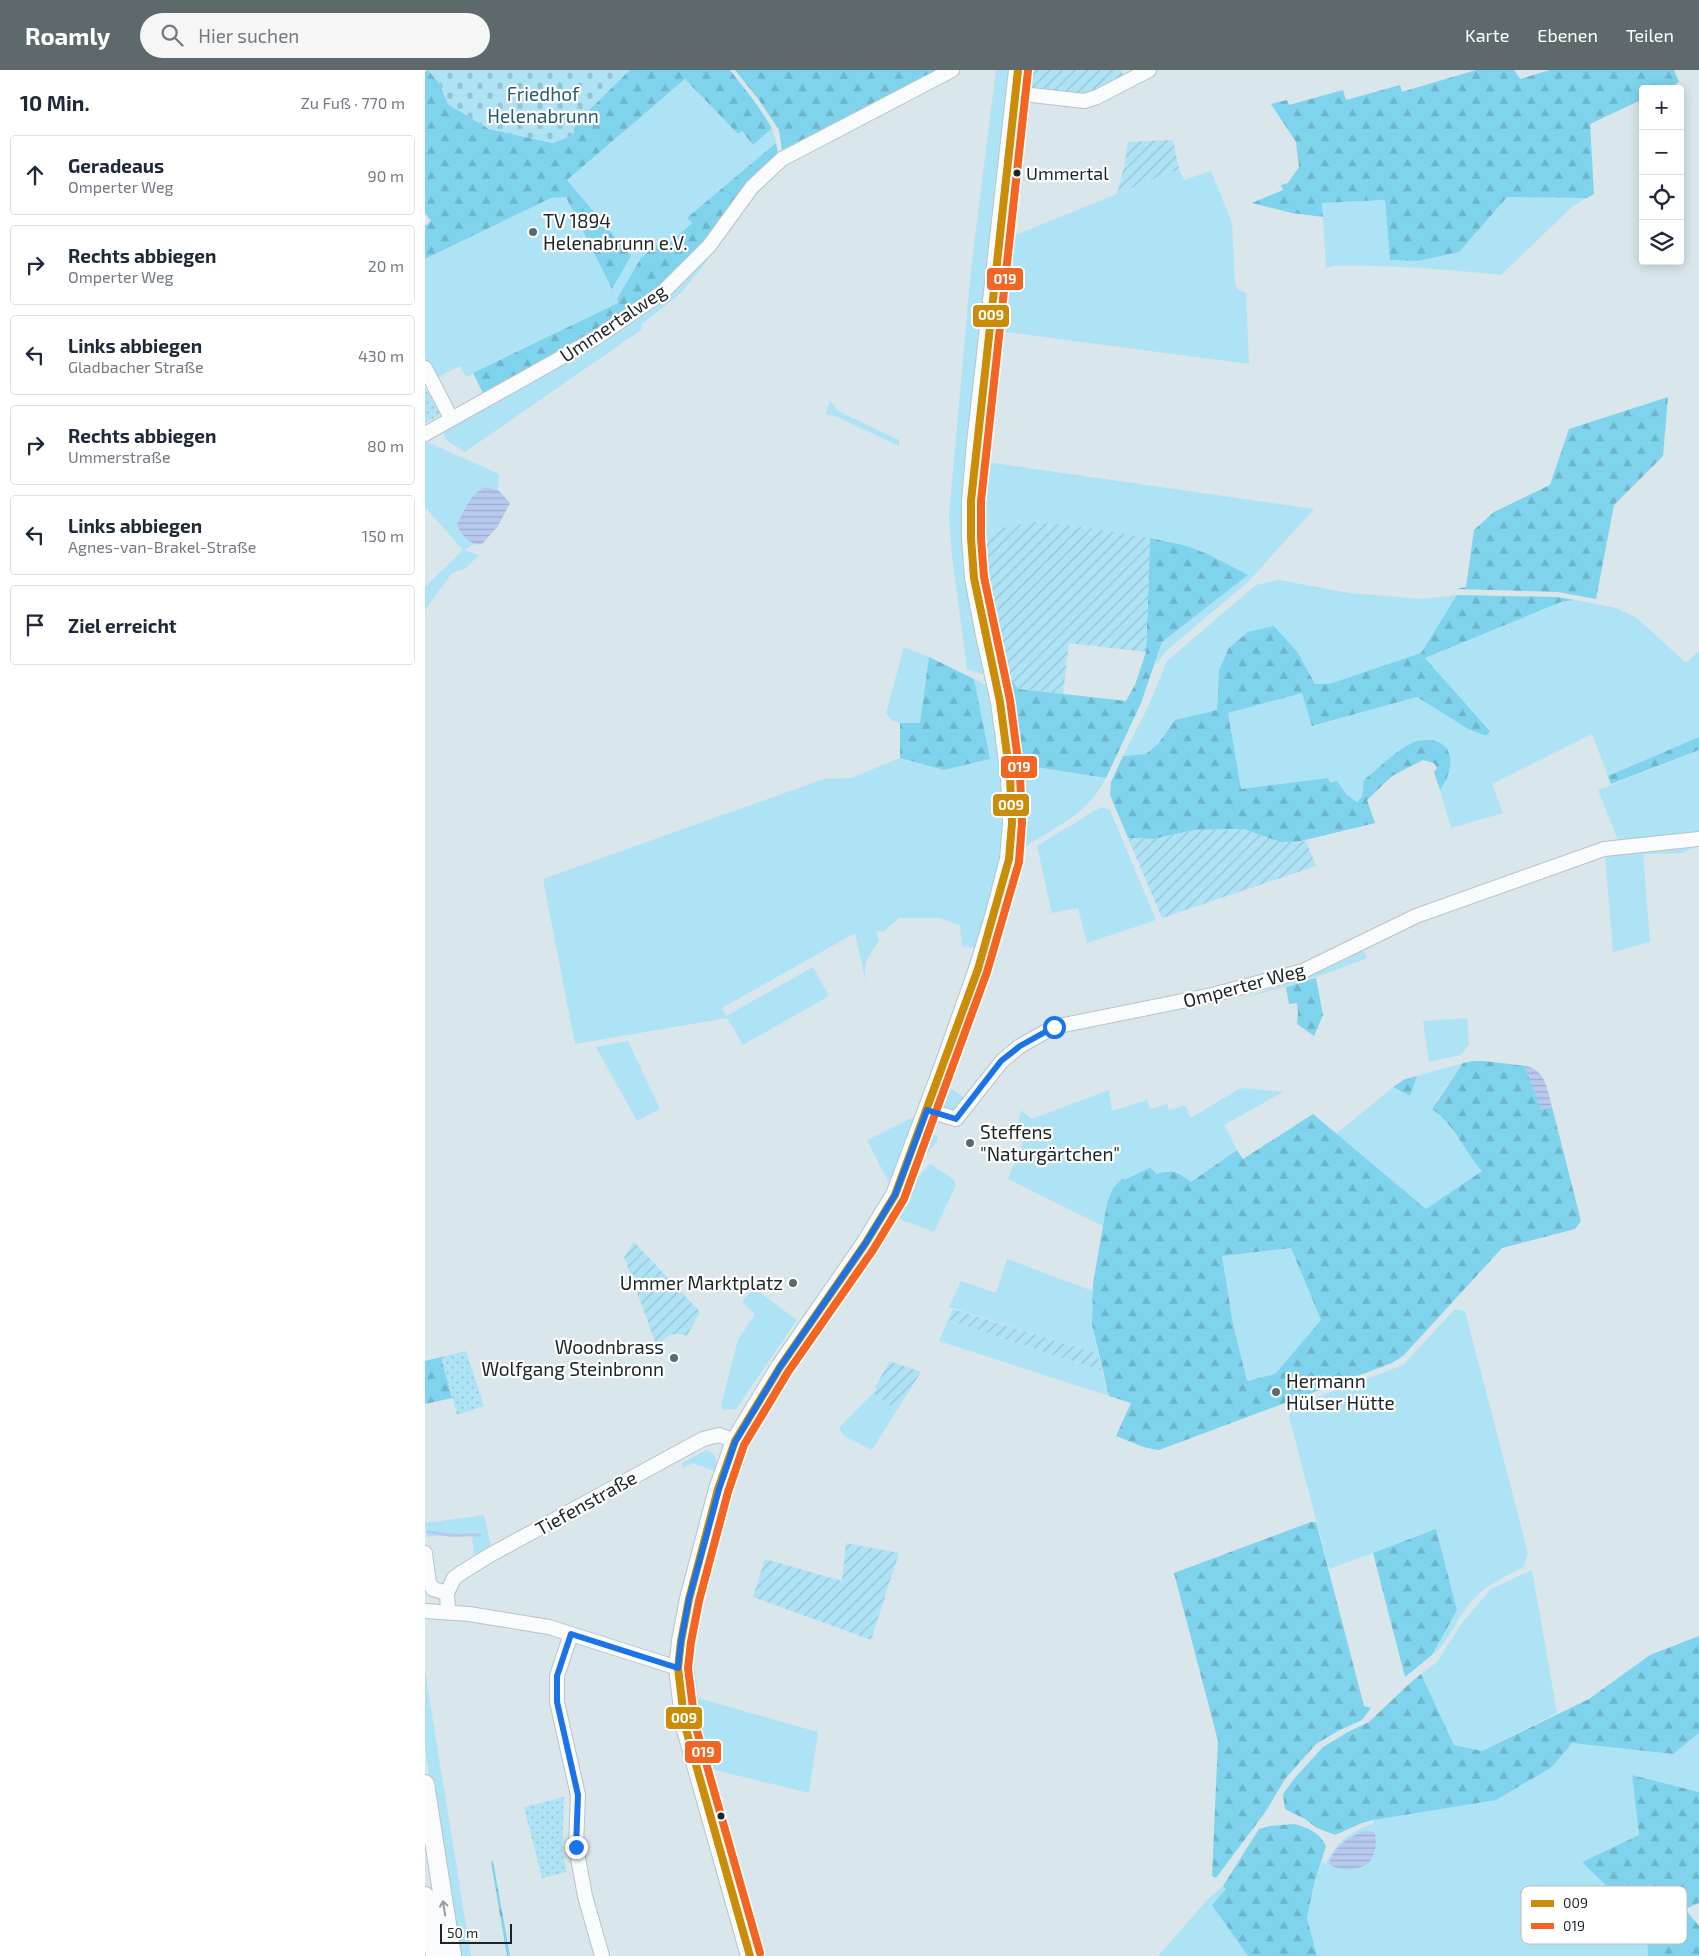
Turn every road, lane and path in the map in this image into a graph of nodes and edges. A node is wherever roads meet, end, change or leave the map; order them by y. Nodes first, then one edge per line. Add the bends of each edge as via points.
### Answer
1 (952, 70) edge
2 (1018, 70) edge
3 (1149, 70) edge
4 (1014, 93) junction
5 (425, 368) edge
6 (451, 418) junction
7 (425, 434) edge
8 (1699, 839) edge
9 (927, 1110) junction
10 (735, 1442) junction
11 (425, 1553) edge
12 (447, 1593) junction
13 (425, 1611) edge
14 (448, 1612) junction
15 (571, 1634) junction
16 (678, 1668) junction
17 (425, 1784) edge
18 (425, 1896) edge
19 (435, 1956) edge
20 (452, 1956) edge
21 (602, 1956) edge
22 (750, 1956) edge

1 - 6 street, Ummertalweg via 782,159 752,187 709,246 663,292 596,338 493,398
2 - 4 main road
3 - 4 street via 1097,97 1084,100
4 - 9 main road via 971,501 974,578 1000,702 1010,776 1012,823 1009,859 978,969
5 - 6 street
6 - 7 street, Ummertalweg
8 - 9 street, Omperter Weg via 1604,849 1416,916 1303,972 1212,995 1054,1027 1001,1061 956,1119
9 - 10 main road via 895,1195 780,1367
10 - 12 street, Tiefenstraße via 719,1435 703,1439 491,1555 454,1578
10 - 16 main road via 689,1599
11 - 12 street via 429,1583 433,1589
12 - 14 street
13 - 14 street
14 - 15 street via 511,1620
15 - 16 street
15 - 21 street via 557,1676 557,1702 578,1795 576,1847 585,1896
16 - 22 main road via 685,1726
20 -> 17 main road
18 - 19 main road

